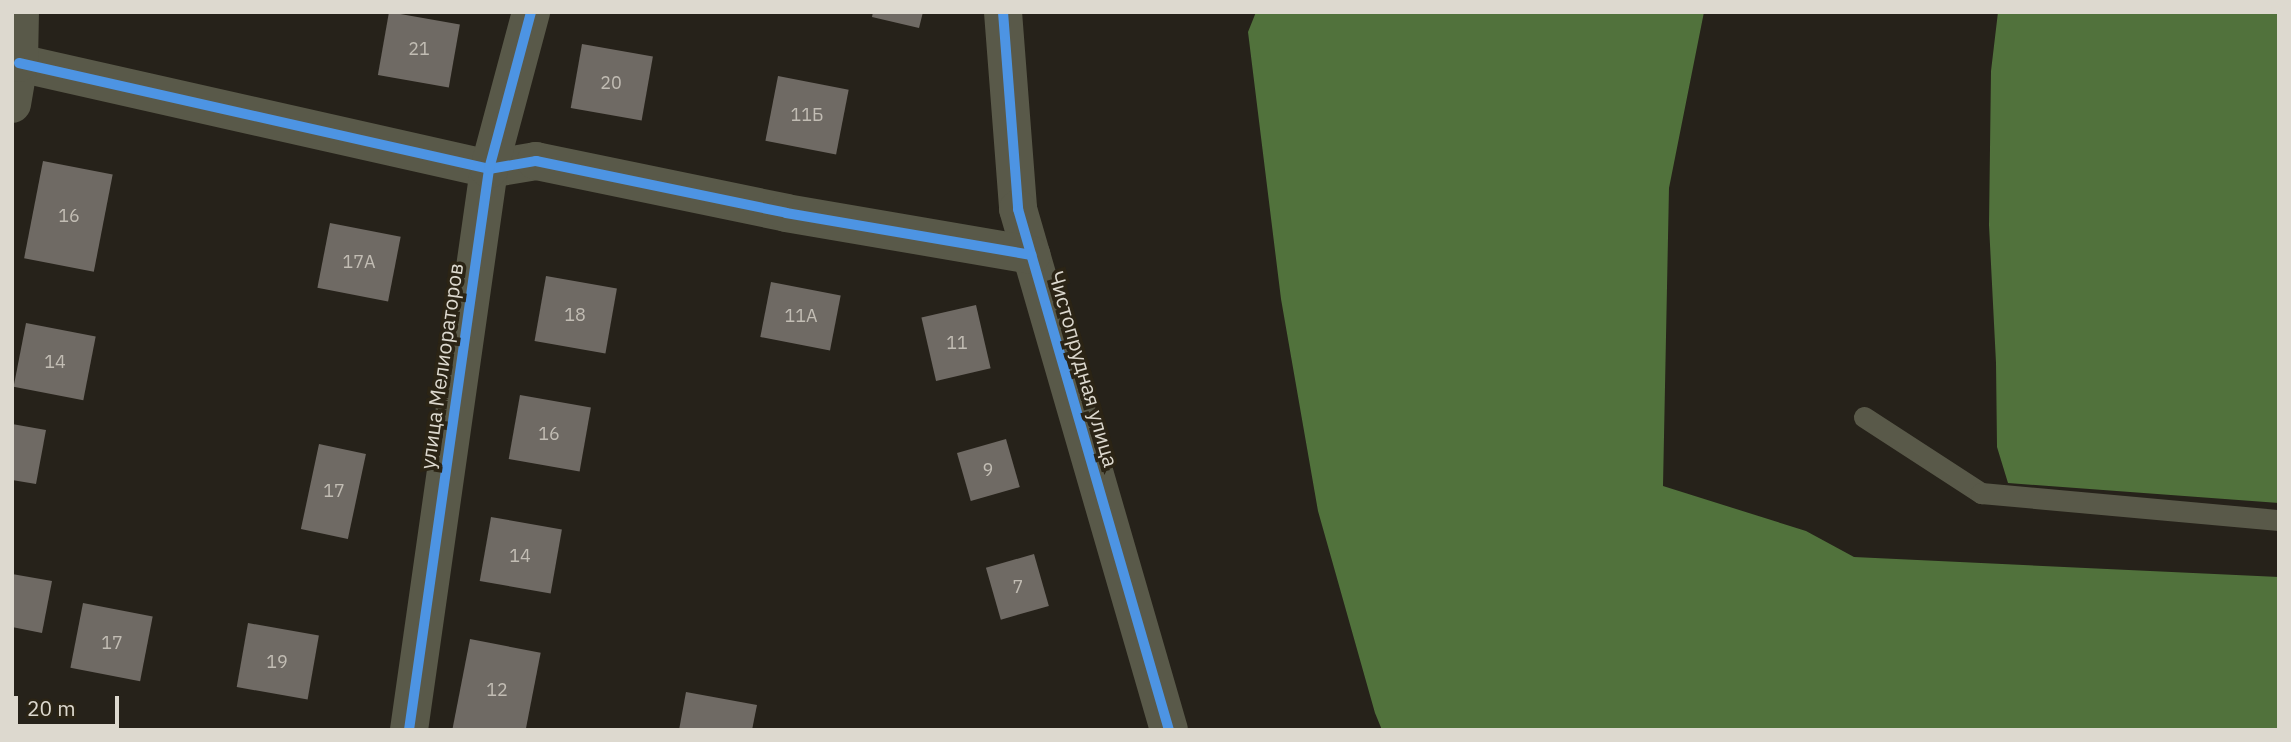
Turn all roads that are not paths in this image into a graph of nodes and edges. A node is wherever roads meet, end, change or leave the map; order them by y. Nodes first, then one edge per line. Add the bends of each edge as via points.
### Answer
1 (20, 12) edge
2 (531, 12) edge
3 (1003, 12) edge
4 (19, 63) junction
5 (12, 104) edge
6 (489, 169) junction
7 (1031, 255) junction
8 (1864, 417) dead end
9 (2279, 520) edge
10 (409, 730) edge
11 (1169, 730) edge

1 - 4 street
2 - 6 street, улица Мелиораторов
3 - 7 street, Чистопрудная улица via 1018,209
4 - 5 street
4 - 6 street
6 - 7 street via 536,161 786,213
6 - 10 street, улица Мелиораторов
7 - 11 street, Чистопрудная улица
8 - 9 lane via 1981,493

